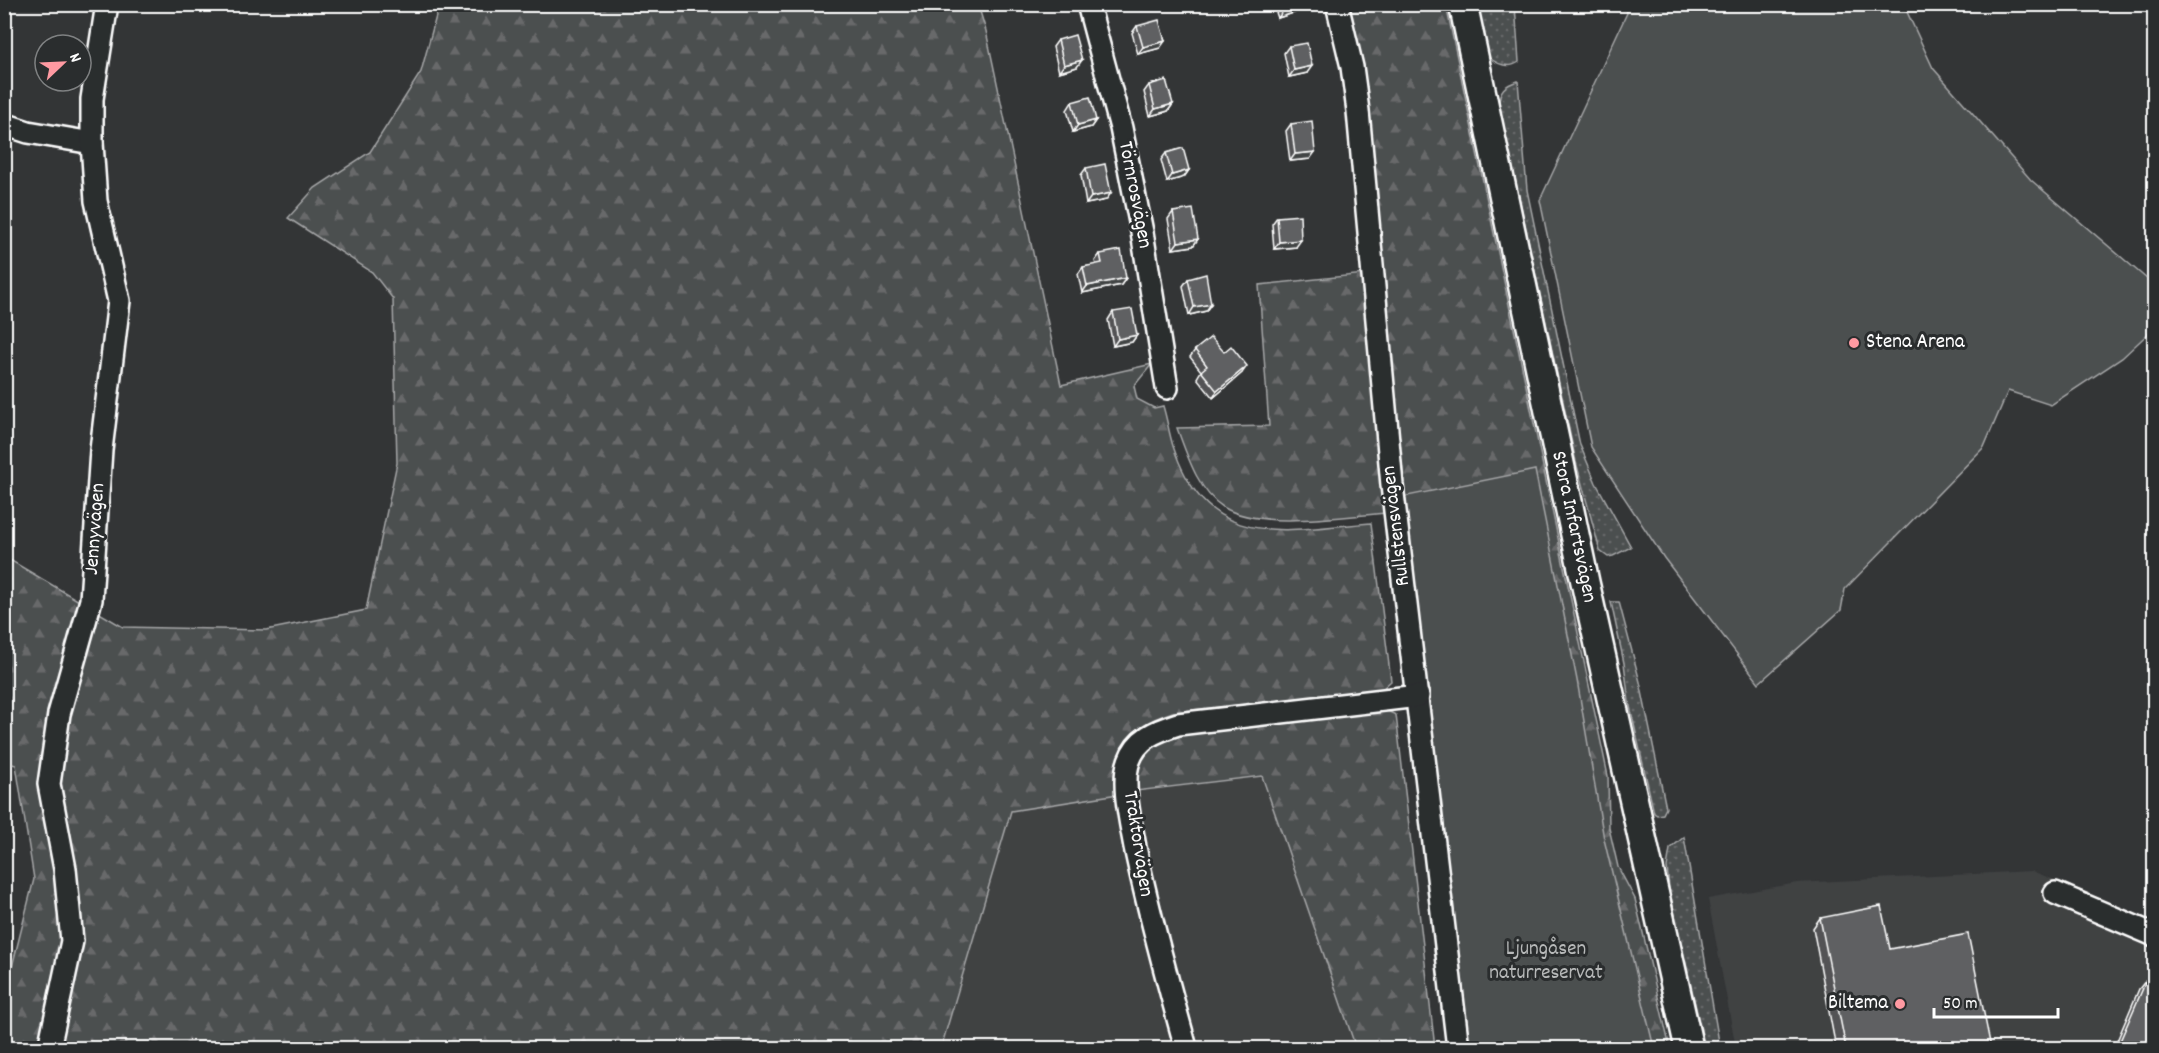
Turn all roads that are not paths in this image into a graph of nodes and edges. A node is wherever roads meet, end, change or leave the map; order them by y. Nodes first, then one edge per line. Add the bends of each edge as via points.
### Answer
1 (107, 4) edge
2 (1088, 4) edge
3 (1337, 4) edge
4 (1462, 4) edge
5 (4, 124) edge
6 (92, 143) junction
7 (1167, 388) dead end
8 (1418, 696) junction
9 (2055, 893) dead end
10 (2154, 935) edge
11 (49, 1048) edge
12 (1186, 1048) edge
13 (1458, 1048) edge
14 (1689, 1048) edge

1 - 6 street, Jennyvägen via 92,99
2 - 7 street, Törnrosvägen via 1124,140
3 - 8 street, Rullstensvägen via 1358,111 1392,485
4 - 14 main road, Stora Infartsvägen
5 - 6 street
6 - 11 street, Jennyvägen via 96,201 119,301 101,450 91,600 59,714 49,784 65,869 72,940
8 - 12 street, Traktorvägen via 1178,724 1139,742 1128,762 1127,805 1147,906
8 - 13 street, Rullstensvägen
9 - 10 street

